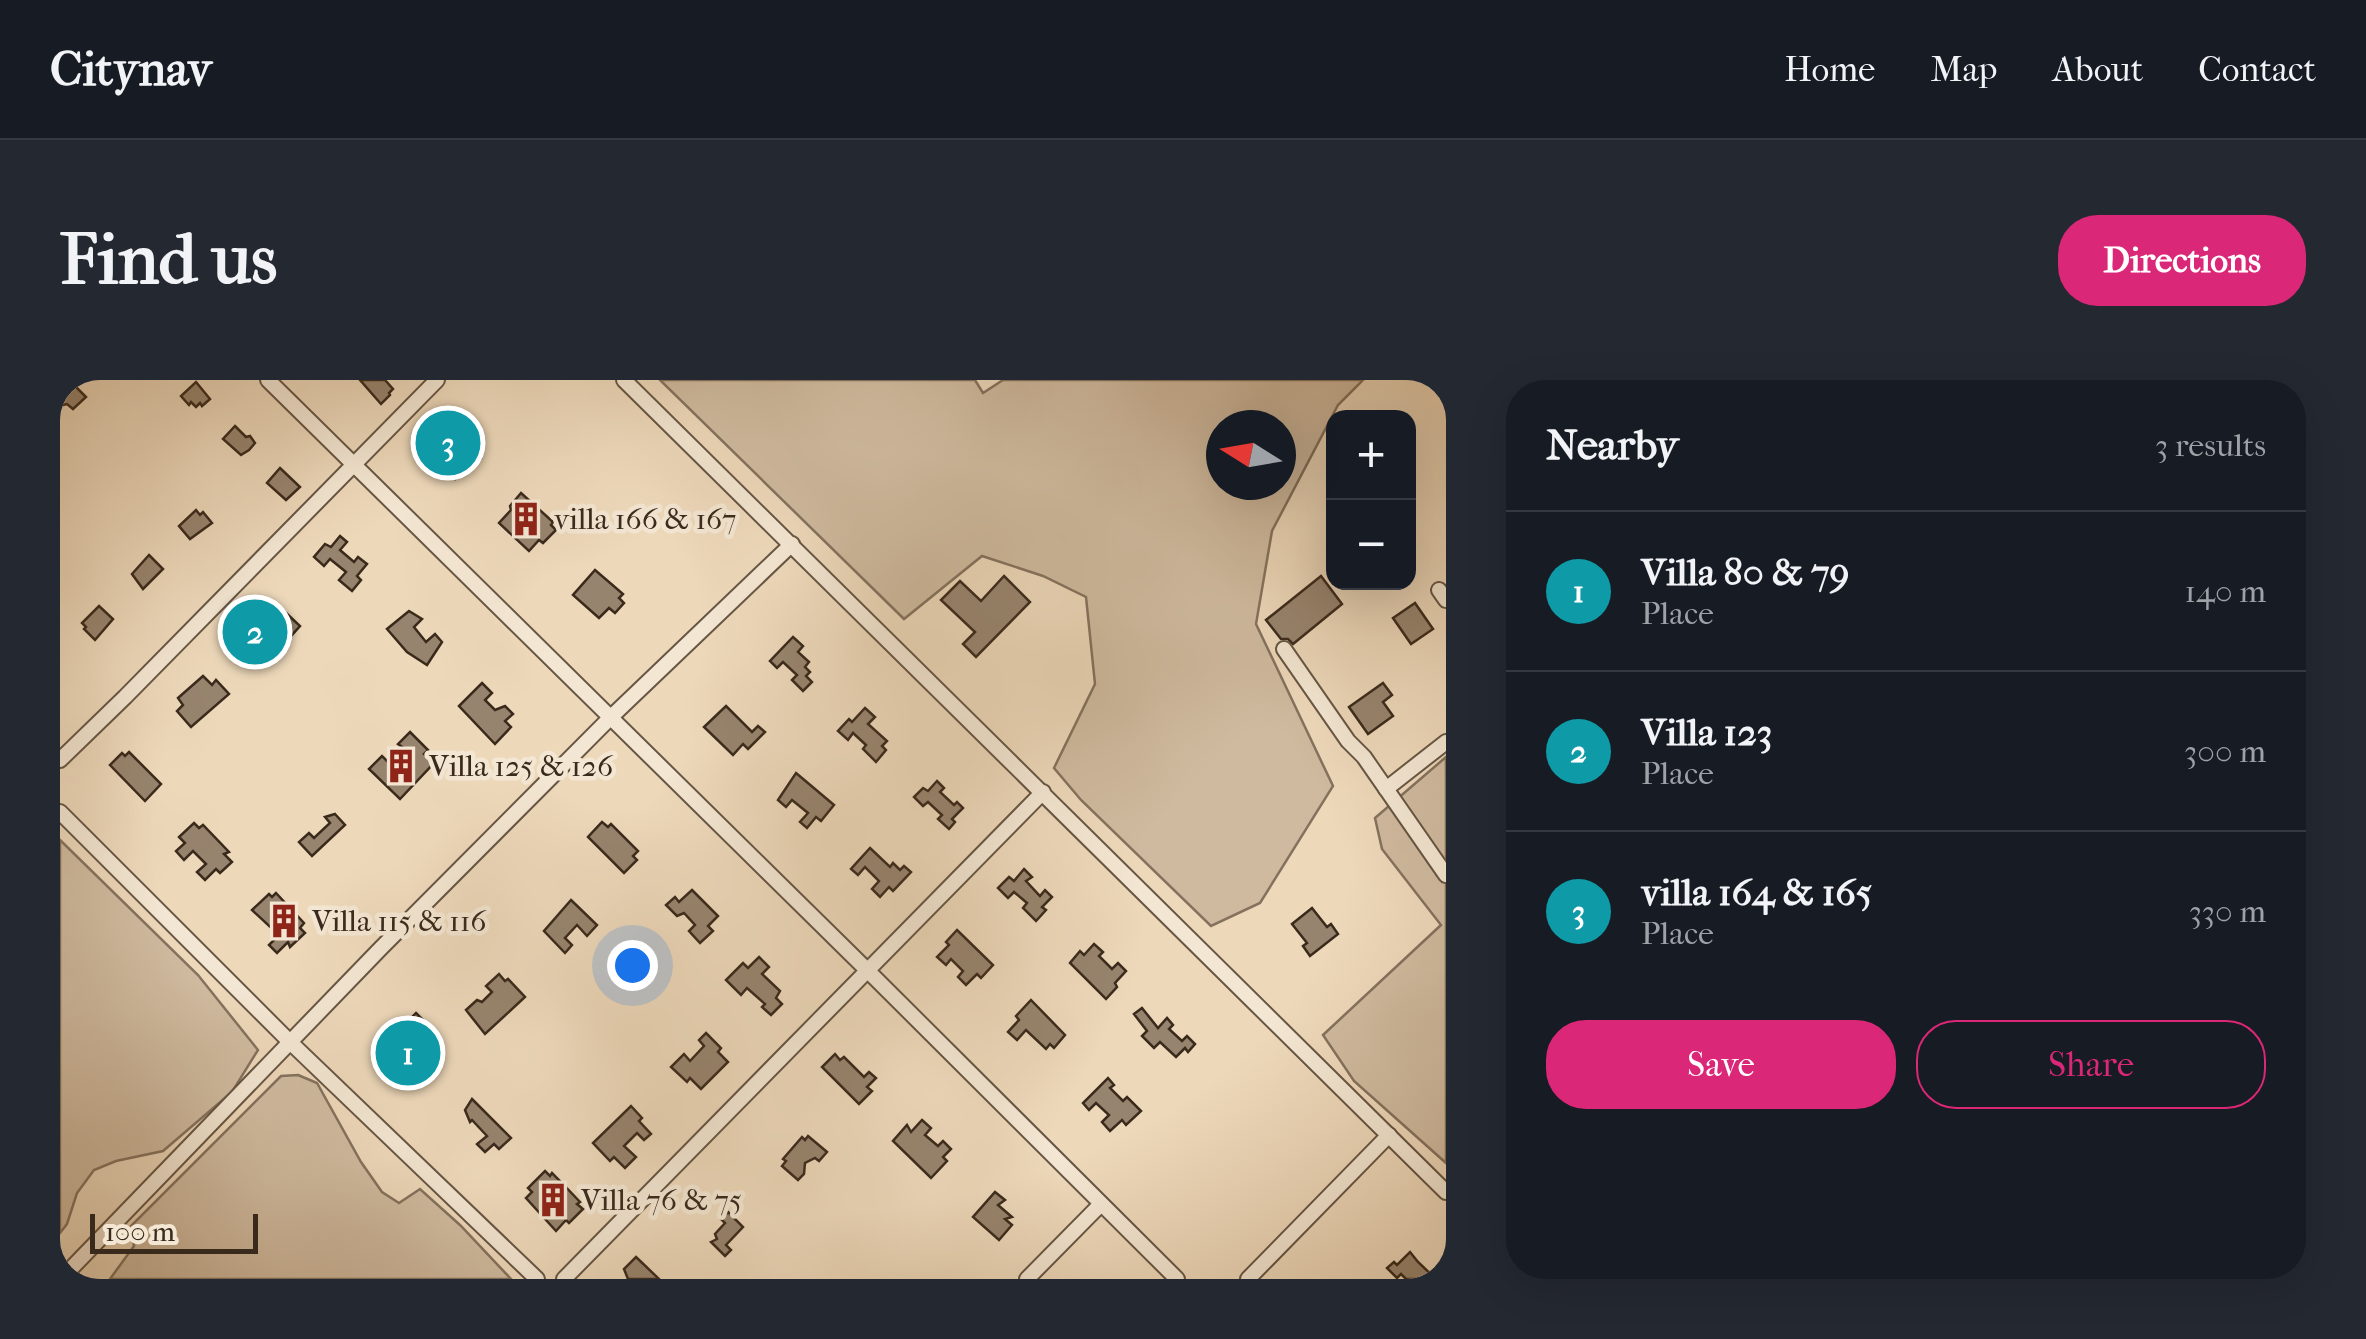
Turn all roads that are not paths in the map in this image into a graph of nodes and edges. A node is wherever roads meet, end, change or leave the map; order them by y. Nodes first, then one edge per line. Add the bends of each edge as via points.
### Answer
1 (268, 380) edge
2 (438, 380) edge
3 (624, 380) edge
4 (354, 465) junction
5 (792, 544) junction
6 (1284, 649) dead end
7 (610, 718) junction
8 (1446, 742) edge
9 (60, 760) edge
10 (1386, 789) junction
11 (1043, 792) junction
12 (60, 812) edge
13 (1446, 875) edge
14 (868, 971) junction
15 (290, 1042) junction
16 (1389, 1135) junction
17 (1446, 1192) edge
18 (1100, 1204) junction
19 (61, 1279) edge
20 (537, 1279) edge
21 (564, 1279) edge
22 (1027, 1279) edge
23 (1177, 1279) edge
24 (1248, 1279) edge

1 - 4 street
2 - 4 street
3 - 5 street
4 - 7 street
4 - 9 street
5 - 7 street
5 - 11 street
6 - 10 street
7 - 14 street
7 - 15 street
8 - 10 street
10 - 13 street
11 - 14 street
11 - 16 street
12 - 15 street
14 - 18 street
14 - 21 street
15 - 19 street
15 - 20 street
16 - 17 street
16 - 24 street
18 - 22 street
18 - 23 street

